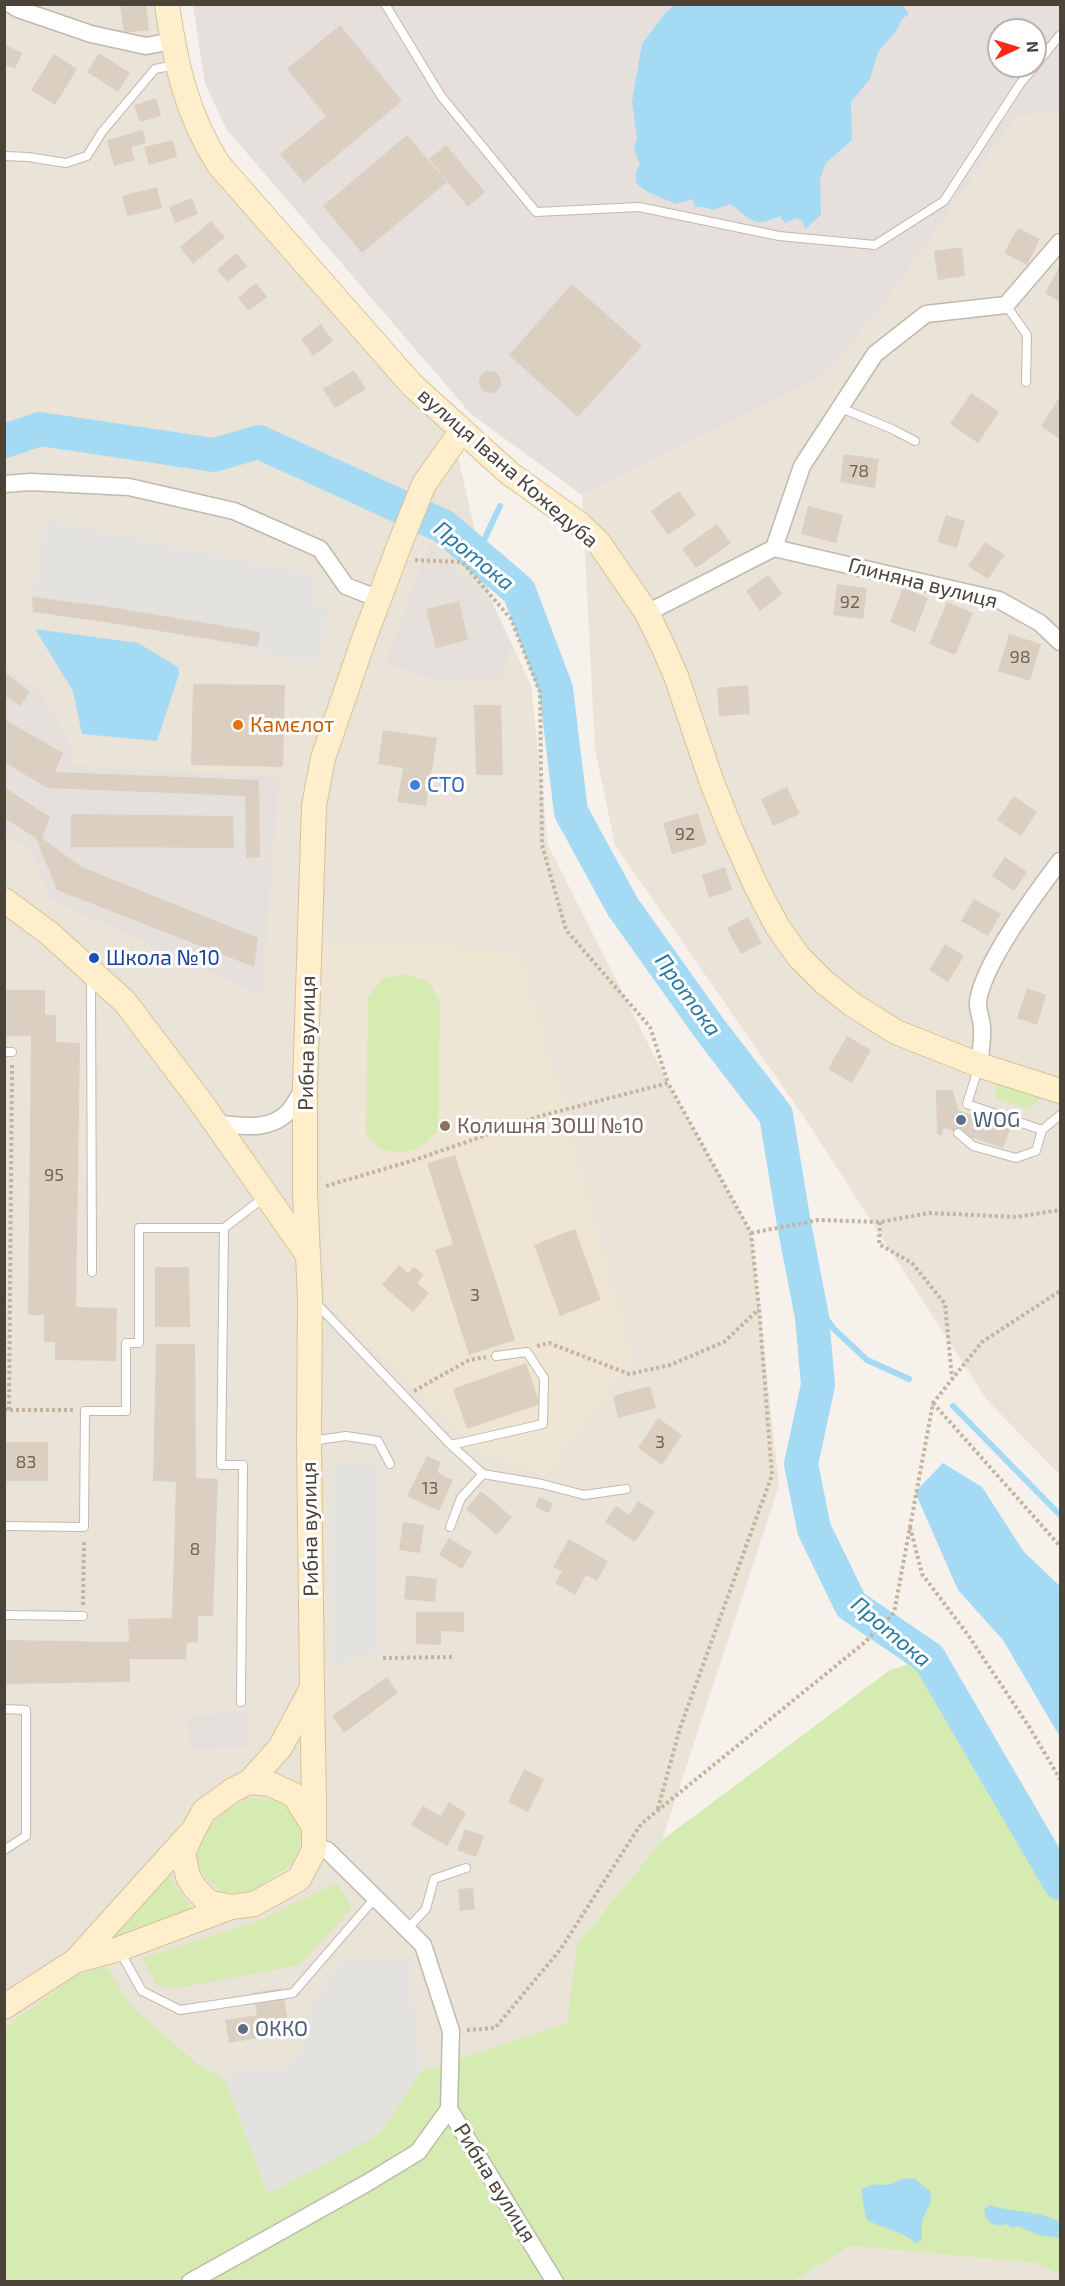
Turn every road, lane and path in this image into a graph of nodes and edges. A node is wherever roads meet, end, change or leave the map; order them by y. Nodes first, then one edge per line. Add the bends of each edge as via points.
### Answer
1 (10, 4) edge
2 (166, 4) edge
3 (385, 4) edge
4 (1060, 35) edge
5 (172, 41) junction
6 (1047, 51) edge
7 (176, 65) junction
8 (1025, 78) edge
9 (5, 156) edge
10 (1060, 242) edge
11 (1006, 306) junction
12 (1026, 382) dead end
13 (841, 408) junction
14 (462, 430) junction
15 (915, 441) dead end
16 (4, 484) edge
17 (774, 548) junction
18 (397, 553) junction
19 (379, 599) junction
20 (647, 613) junction
21 (1060, 642) edge
22 (1060, 861) edge
23 (4, 900) edge
24 (91, 971) junction
25 (8, 1052) edge
26 (979, 1065) junction
27 (668, 1083) junction
28 (306, 1085) junction
29 (1060, 1091) edge
30 (1060, 1115) edge
31 (216, 1123) junction
32 (1042, 1130) junction
33 (958, 1132) dead end
34 (305, 1193) junction
35 (267, 1194) junction
36 (1060, 1210) edge
37 (880, 1222) junction
38 (224, 1228) junction
39 (751, 1233) junction
40 (308, 1255) junction
41 (92, 1272) dead end
42 (1060, 1291) edge
43 (310, 1297) junction
44 (759, 1308) junction
45 (496, 1356) dead end
46 (629, 1374) dead end
47 (952, 1378) junction
48 (933, 1403) junction
49 (7, 1410) edge
50 (85, 1411) junction
51 (309, 1442) junction
52 (451, 1445) junction
53 (390, 1464) dead end
54 (483, 1474) junction
55 (626, 1489) dead end
56 (4, 1526) edge
57 (909, 1526) junction
58 (84, 1527) junction
59 (450, 1527) dead end
60 (1060, 1546) edge
61 (4, 1616) edge
62 (83, 1616) joint
63 (452, 1657) dead end
64 (383, 1658) dead end
65 (312, 1688) junction
66 (240, 1702) dead end
67 (4, 1709) edge
68 (1060, 1779) edge
69 (249, 1782) junction
70 (657, 1812) junction
71 (192, 1833) junction
72 (314, 1838) junction
73 (4, 1850) edge
74 (466, 1868) dead end
75 (375, 1898) junction
76 (231, 1907) junction
77 (407, 1929) junction
78 (118, 1949) junction
79 (75, 1960) junction
80 (4, 2007) edge
81 (451, 2031) junction
82 (449, 2109) junction
83 (190, 2282) edge
84 (555, 2282) edge

1 - 5 street via 92,34 146,46
2 - 5 street, вулиця Івана Кожедуба
3 - 8 lane via 441,96 536,212 639,207 779,236 875,245 944,201
4 - 6 lane
5 - 7 street, вулиця Івана Кожедуба
7 - 9 lane via 155,69 87,156 66,163
7 - 14 street, вулиця Івана Кожедуба via 195,120 219,165 412,385
10 - 11 street
11 - 12 lane via 1027,335
11 - 13 street via 926,314 875,354
13 - 15 lane
13 - 17 street via 802,466
14 - 18 street, Рибна вулиця via 424,484
14 - 20 street, вулиця Івана Кожедуба via 509,473 577,522 599,543
16 - 19 street via 129,487 234,511 320,549 346,586
17 - 20 street
17 - 21 street, Глиняна вулиця via 999,600 1040,623
18 - 19 street, Рибна вулиця
18 - 27 path via 462,562 510,619 540,692 542,845 566,930 650,1027
19 - 28 street, Рибна вулиця via 318,780 312,830
20 - 26 street, вулиця Івана Кожедуба via 676,675 731,830 777,926 799,957 853,1005 896,1032
22 - 26 street via 982,984 978,1003 982,1029
23 - 24 street
24 - 31 street via 125,1002
24 - 41 lane
25 - 49 path
26 - 29 street, вулиця Івана Кожедуба
26 - 32 lane via 966,1108
27 - 34 path via 540,1116
27 - 39 path
28 - 31 street via 288,1112 268,1125
28 - 34 street, Рибна вулиця
30 - 32 lane
31 - 35 street
32 - 33 lane via 1036,1151 1016,1158 973,1146
34 - 40 street, Рибна вулиця
35 - 38 lane
35 - 40 street
36 - 37 path via 1016,1217 930,1213
37 - 39 path via 818,1220
37 - 47 path via 879,1244 912,1263 945,1304
38 - 50 lane via 139,1228 139,1343 126,1343 126,1411
38 - 66 lane via 221,1465 243,1465
39 - 44 path
40 - 43 street, Рибна вулиця
42 - 47 path via 982,1342
43 - 51 street, Рибна вулиця
43 - 52 lane
44 - 46 path via 724,1342 670,1365
44 - 70 path via 772,1475 680,1728
45 - 52 lane via 527,1352 544,1378 543,1424
47 - 48 path
48 - 57 path
48 - 60 path
49 - 50 path
50 - 58 lane
51 - 53 lane via 346,1436 378,1441
51 - 65 street, Рибна вулиця
52 - 54 lane
54 - 55 lane via 584,1495
54 - 59 lane via 461,1498
56 - 58 lane
57 - 68 path via 922,1574 968,1635
57 - 70 path via 894,1614 864,1643
58 - 62 path
61 - 62 lane
63 - 64 path
65 - 69 street, Рибна вулиця via 280,1748
65 - 72 street, Рибна вулиця
67 - 73 lane via 26,1710 26,1836
69 - 71 street via 204,1811
69 - 72 street via 270,1784 294,1795
70 - 81 path via 641,1824 560,1950 495,2028
71 - 76 street via 183,1852 188,1877 208,1902
71 - 79 street
72 - 75 street, Рибна вулиця
72 - 76 street via 298,1879 254,1904
74 - 77 lane via 434,1879 426,1909
75 - 77 street, Рибна вулиця
75 - 78 lane via 293,1993 180,2010 142,1991
76 - 78 street
77 - 81 street, Рибна вулиця via 423,1945
78 - 79 street
79 - 80 street
81 - 82 street, Рибна вулиця
82 - 83 street via 418,2152
82 - 84 street, Рибна вулиця

